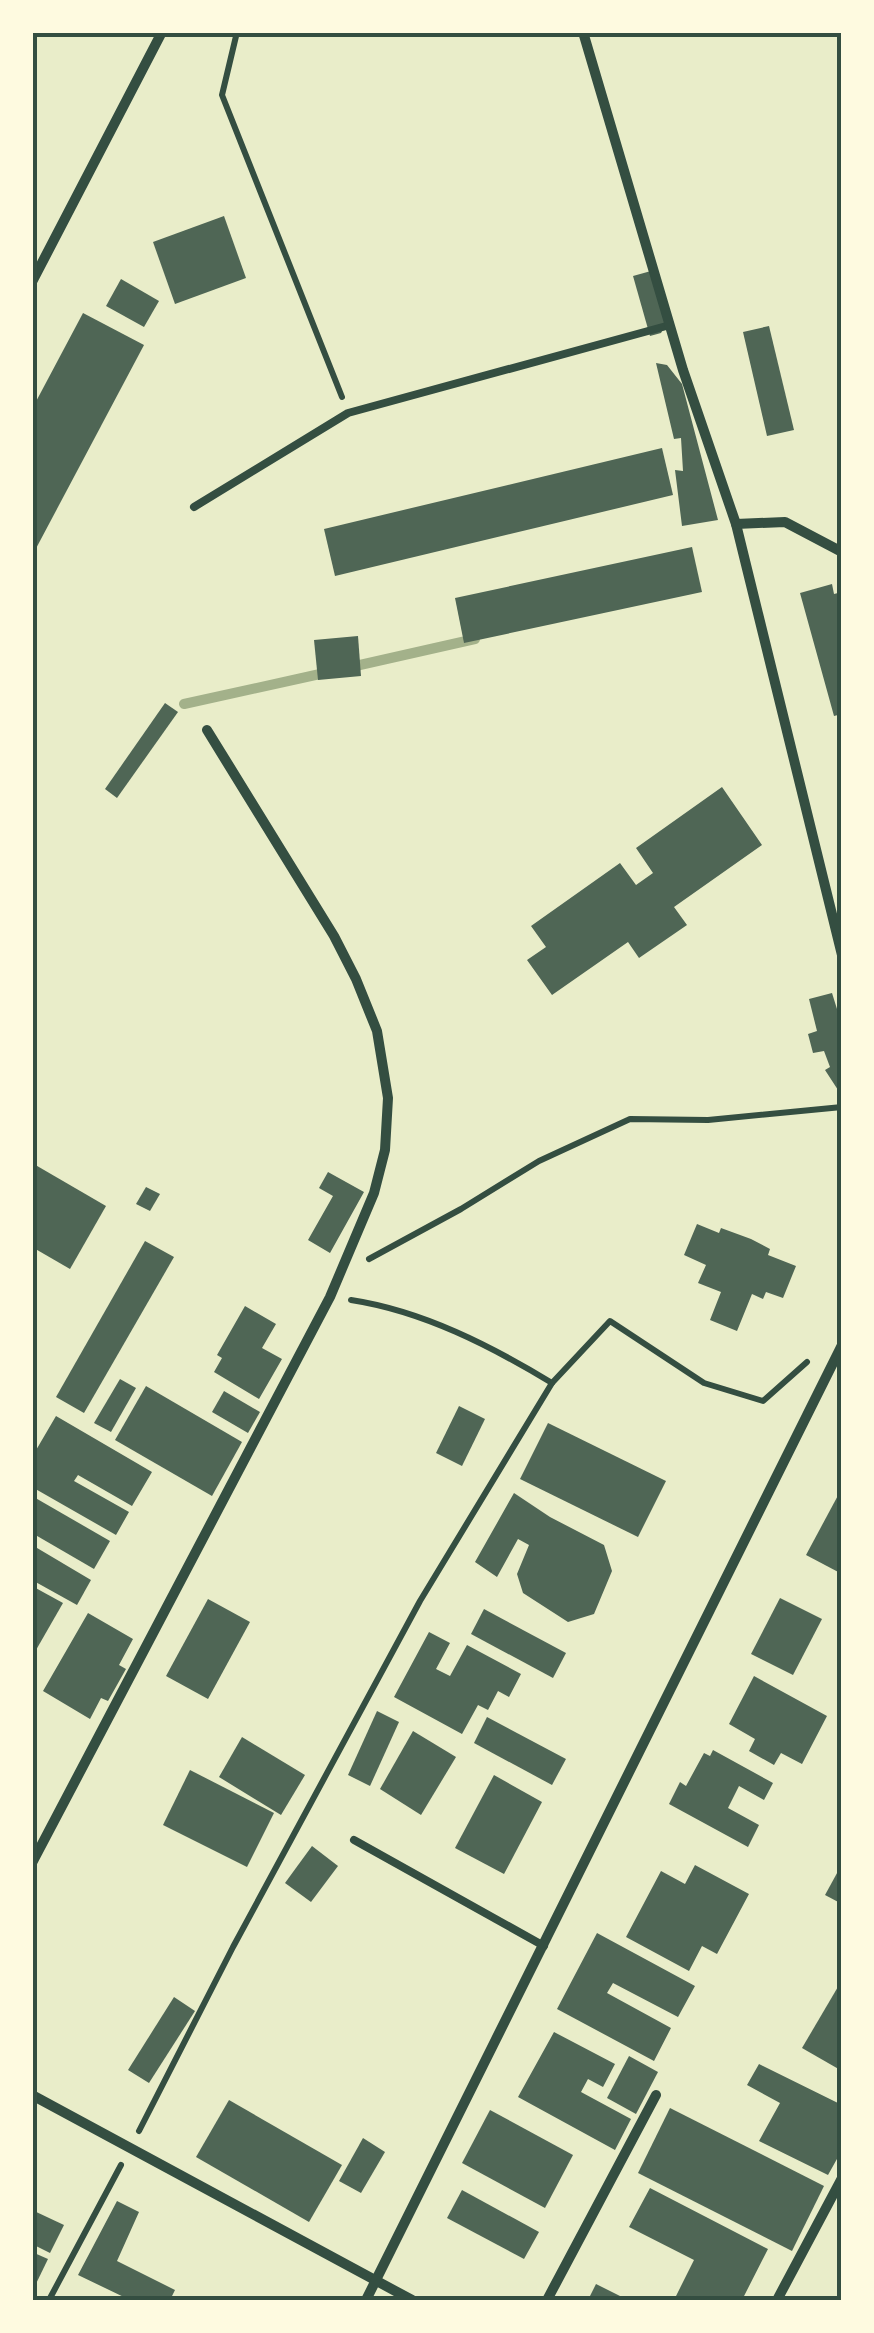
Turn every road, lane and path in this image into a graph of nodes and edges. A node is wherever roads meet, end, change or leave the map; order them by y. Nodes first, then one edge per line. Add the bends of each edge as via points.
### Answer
1 (162, 32) edge
2 (236, 32) edge
3 (584, 32) edge
4 (32, 282) edge
5 (670, 326) junction
6 (348, 413) junction
7 (194, 506) dead end
8 (736, 524) junction
9 (842, 552) edge
10 (207, 730) dead end
11 (842, 956) edge
12 (842, 1107) edge
13 (344, 1263) junction
14 (330, 1297) junction
15 (842, 1345) edge
16 (815, 1354) dead end
17 (552, 1383) junction
18 (354, 1840) dead end
19 (32, 1863) edge
20 (544, 1946) junction
21 (32, 2094) edge
22 (656, 2095) dead end
23 (130, 2148) junction
24 (842, 2178) edge
25 (377, 2281) junction
26 (49, 2300) edge
27 (366, 2300) edge
28 (412, 2300) edge
29 (546, 2300) edge
30 (776, 2300) edge

1 - 4 street
2 - 6 path via 222,94
3 - 5 street
5 - 6 lane
5 - 8 street
6 - 7 lane
8 - 9 street via 785,522
8 - 11 street
10 - 13 street via 334,936 377,1030 388,1098 385,1150
12 - 13 path via 630,1120 538,1161 370,1259
13 - 14 street
14 - 17 path via 377,1304 489,1345
14 - 19 street
15 - 20 street
16 - 17 path via 763,1401 704,1383 610,1321
17 - 23 path via 420,1601
18 - 20 lane
20 - 25 street
21 - 23 street
22 - 29 street
23 - 25 street
23 - 26 path
24 - 30 street
25 - 27 street
25 - 28 street

